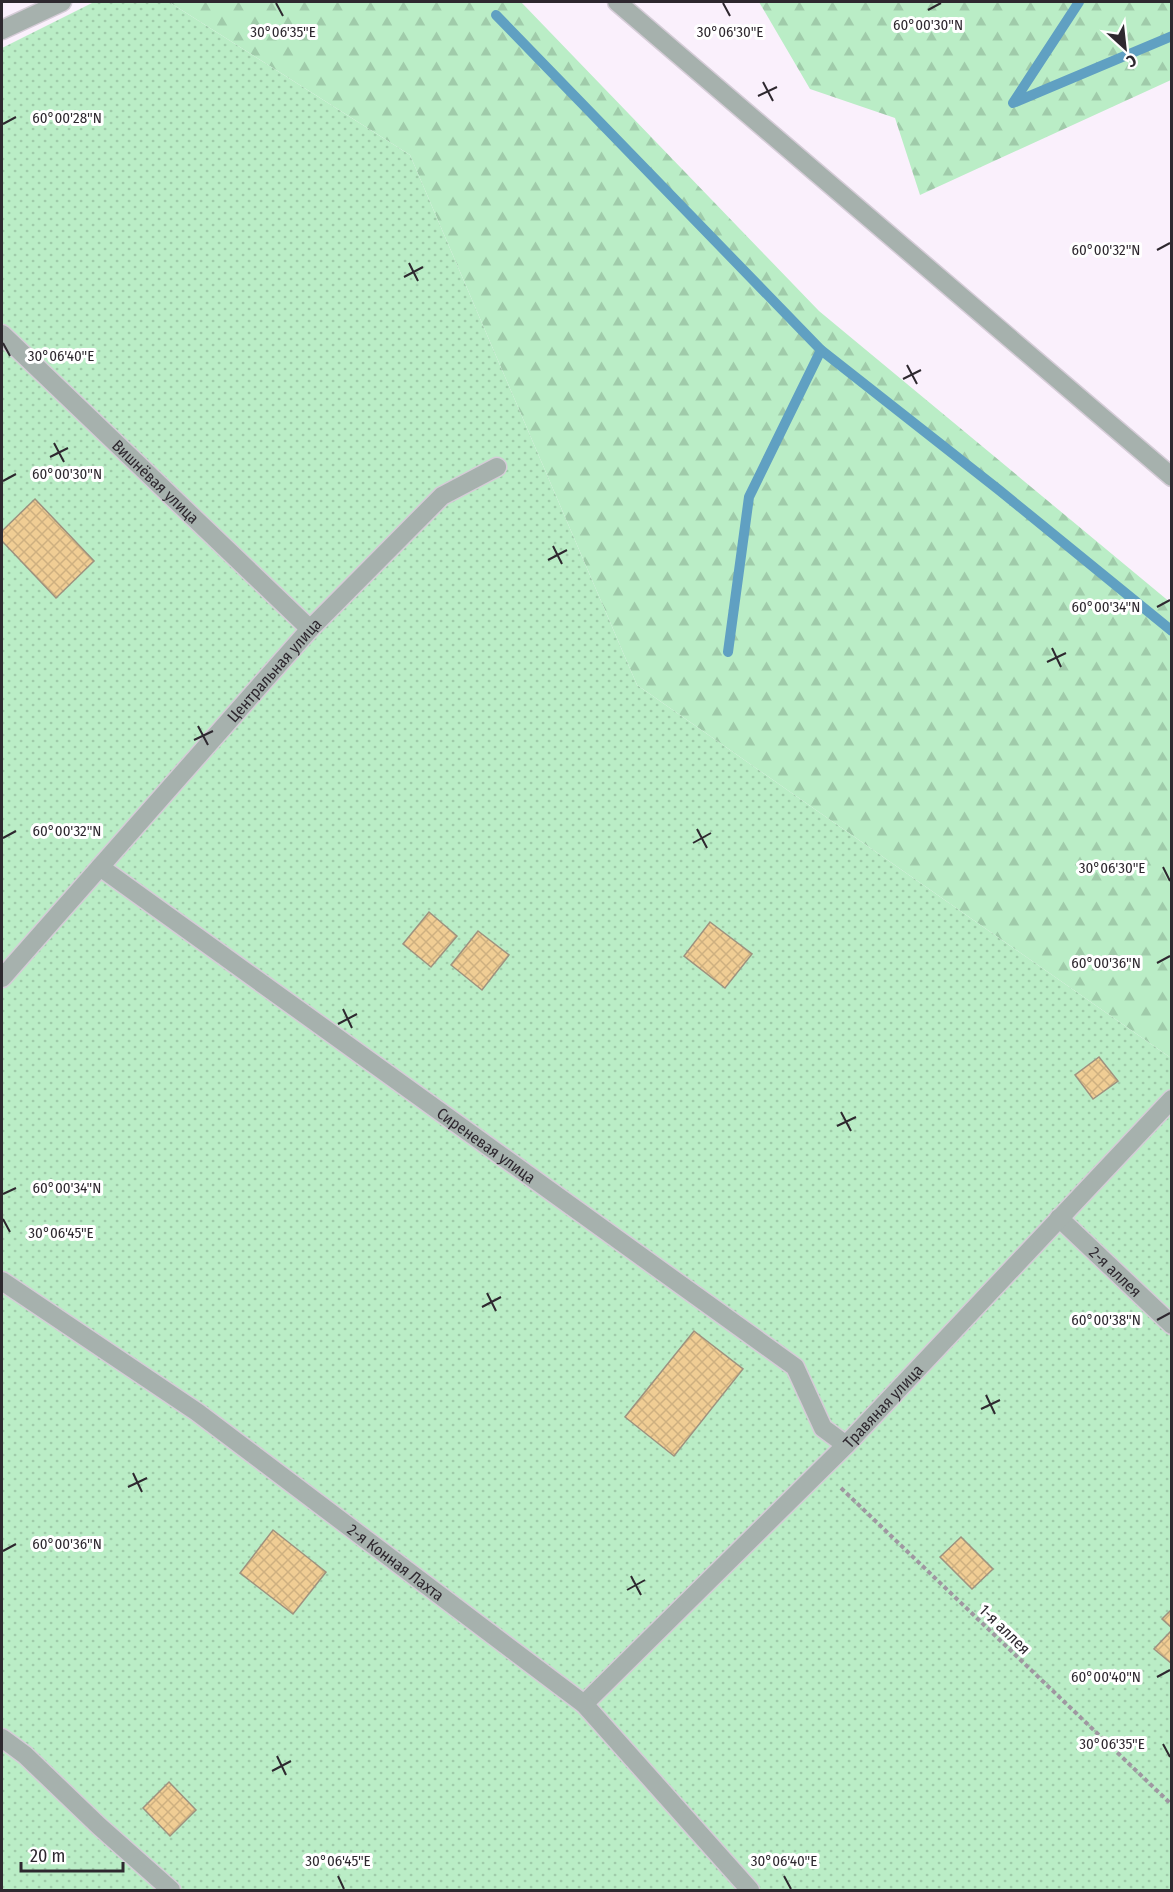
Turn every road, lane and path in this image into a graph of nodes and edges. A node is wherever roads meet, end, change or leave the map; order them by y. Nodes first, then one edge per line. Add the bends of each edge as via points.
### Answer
1 (62, 2) edge
2 (617, 2) edge
3 (2, 30) edge
4 (2, 334) edge
5 (497, 467) dead end
6 (1172, 477) edge
7 (310, 629) junction
8 (100, 867) junction
9 (2, 978) edge
10 (1172, 1099) edge
11 (1059, 1218) junction
12 (2, 1281) edge
13 (1172, 1325) edge
14 (846, 1445) junction
15 (821, 1469) junction
16 (584, 1704) junction
17 (2, 1738) edge
18 (1172, 1805) edge
19 (171, 1890) edge
20 (750, 1890) edge

1 - 3 street
2 - 6 street
4 - 7 street, Вишнёвая улица
5 - 7 street, Центральная улица via 442,496
7 - 8 street, Центральная улица
8 - 9 street, Центральная улица
8 - 14 street, Сиреневая улица via 795,1367 822,1428
10 - 11 street, Травяная улица
11 - 13 street, 2-я аллея
11 - 14 street, Травяная улица
12 - 16 street, 2-я Конная Лахта via 197,1412
14 - 15 street, Травяная улица
15 - 16 street, Травяная улица
15 - 18 path, 1-я аллея
16 - 20 street, 2-я Конная Лахта
17 - 19 street

